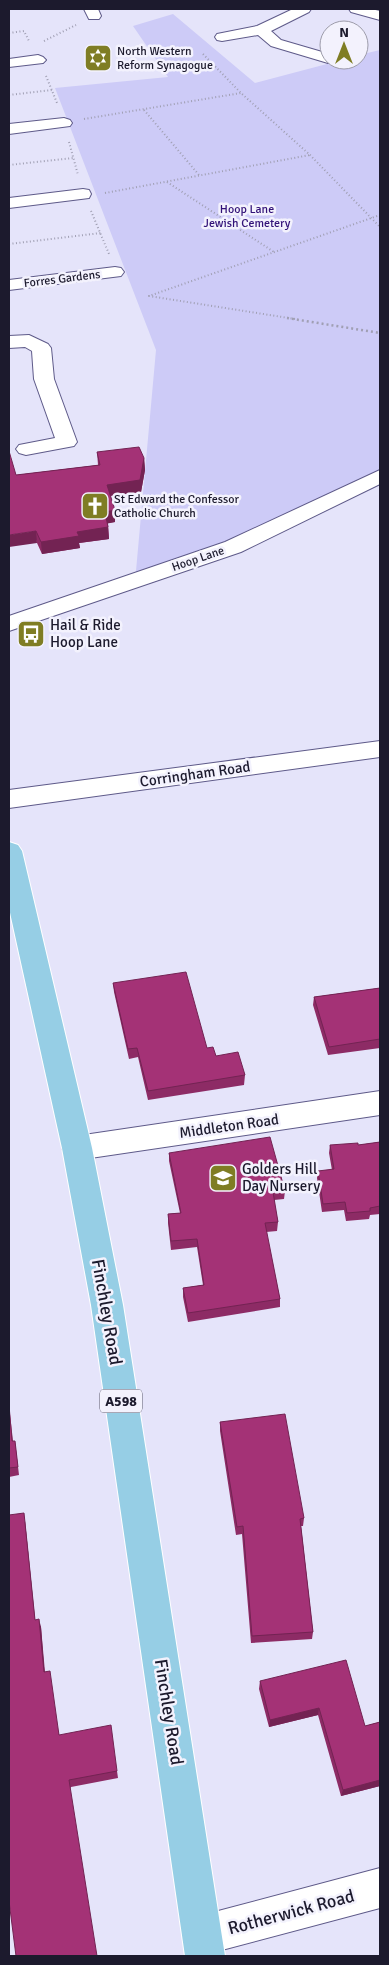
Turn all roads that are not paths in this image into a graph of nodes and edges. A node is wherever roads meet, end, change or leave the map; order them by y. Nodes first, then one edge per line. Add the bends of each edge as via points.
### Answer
1 (304, 9) edge
2 (356, 9) edge
3 (380, 16) edge
4 (261, 30) junction
5 (222, 37) dead end
6 (319, 55) edge
7 (38, 60) dead end
8 (9, 63) edge
9 (64, 123) dead end
10 (9, 128) edge
11 (84, 194) dead end
12 (9, 203) edge
13 (116, 272) dead end
14 (9, 285) edge
15 (9, 342) edge
16 (26, 448) dead end
17 (380, 476) edge
18 (9, 624) edge
19 (380, 749) edge
20 (9, 799) edge
21 (9, 851) edge
22 (380, 1103) edge
23 (77, 1148) junction
24 (380, 1888) edge
25 (204, 1946) edge

1 - 4 street
2 - 3 street
4 - 5 street
4 - 6 street via 276,43
7 - 8 street
9 - 10 street
11 - 12 street
13 - 14 street, Forres Gardens
15 - 16 street via 29,340 41,348 44,379 67,442
17 - 18 street, Hoop Lane via 233,547
19 - 20 street, Corringham Road
21 - 23 main road, Finchley Road / A598
22 - 23 street, Middleton Road
23 - 25 main road, Finchley Road / A598 via 107,1305
24 - 25 street, Rotherwick Road

